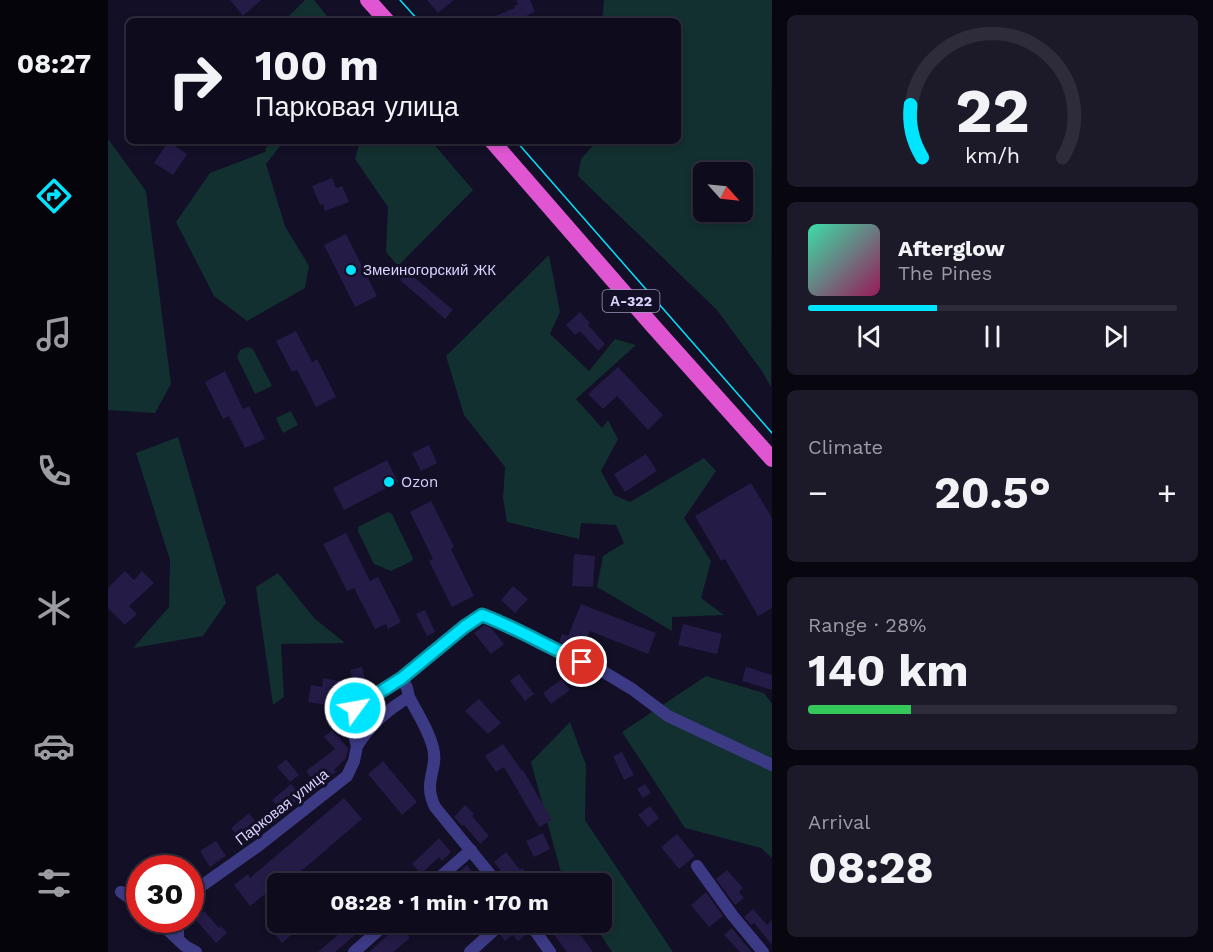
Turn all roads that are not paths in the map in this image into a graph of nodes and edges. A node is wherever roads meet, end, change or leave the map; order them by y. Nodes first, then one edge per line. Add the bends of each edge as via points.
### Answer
1 (368, 0) edge
2 (384, 18) edge
3 (495, 144) edge
4 (772, 459) edge
5 (402, 678) junction
6 (409, 697) junction
7 (357, 746) junction
8 (772, 765) edge
9 (471, 850) junction
10 (697, 866) dead end
11 (445, 873) edge
12 (489, 873) edge
13 (204, 884) edge
14 (121, 892) dead end
15 (126, 895) edge
16 (171, 933) edge
17 (178, 933) edge
18 (376, 933) edge
19 (491, 933) edge
20 (537, 933) edge
21 (178, 939) junction
22 (196, 952) edge
23 (354, 952) edge
24 (470, 952) edge
25 (550, 952) edge
26 (763, 952) edge

1 - 2 highway
3 - 4 highway, А-322
5 - 6 street
5 - 7 street, Парковая улица via 355,708 351,723
5 - 8 street, Парковая улица via 482,615 602,671 668,716
6 - 7 street via 377,719
6 - 9 street via 434,750 430,797
7 - 13 street, Парковая улица via 347,776
9 - 11 street
9 - 12 street
10 - 26 street
14 - 15 street
16 - 21 street
17 - 21 street
18 - 23 street
19 - 24 street
20 - 25 street
21 - 22 street

